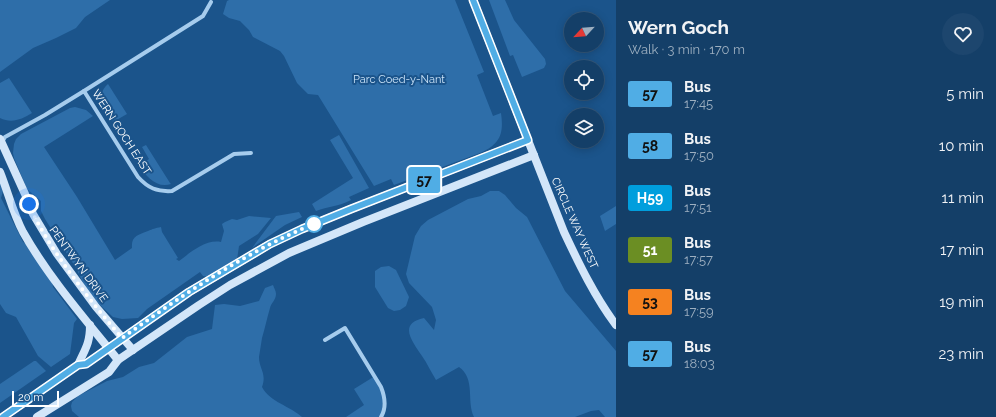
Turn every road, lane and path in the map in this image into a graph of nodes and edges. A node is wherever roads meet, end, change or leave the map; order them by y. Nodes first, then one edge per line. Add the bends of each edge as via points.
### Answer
1 (473, 0) edge
2 (211, 2) dead end
3 (84, 91) junction
4 (528, 140) junction
5 (1, 143) edge
6 (533, 152) junction
7 (251, 153) dead end
8 (0, 172) edge
9 (616, 325) edge
10 (90, 326) junction
11 (122, 338) junction
12 (325, 340) dead end
13 (108, 348) junction
14 (133, 350) junction
15 (118, 360) junction
16 (78, 365) junction
17 (3, 417) edge
18 (37, 417) edge
19 (381, 417) edge

1 - 4 street, CIRCLE WAY WEST
2 - 3 street, WERN GOCH EAST via 203,16
3 - 5 street, WERN GOCH EAST via 5,136
3 - 7 street, WERN GOCH EAST via 138,177 144,184 156,190 172,191 234,154
4 - 6 street, CIRCLE WAY WEST
4 - 11 street via 277,240 204,282
5 - 11 street, PENTWYN DRIVE via 40,228 74,278
6 - 9 street, CIRCLE WAY WEST via 577,260
6 - 14 street via 289,253 199,304
8 - 10 street via 23,232
10 - 13 street
10 - 16 street via 87,348
11 - 13 street
11 - 14 street, PENTWYN DRIVE
12 - 19 street via 345,328 384,394 384,412
13 - 15 street
13 - 16 street via 86,364
14 - 15 street
15 - 18 street via 109,372
16 - 17 street

